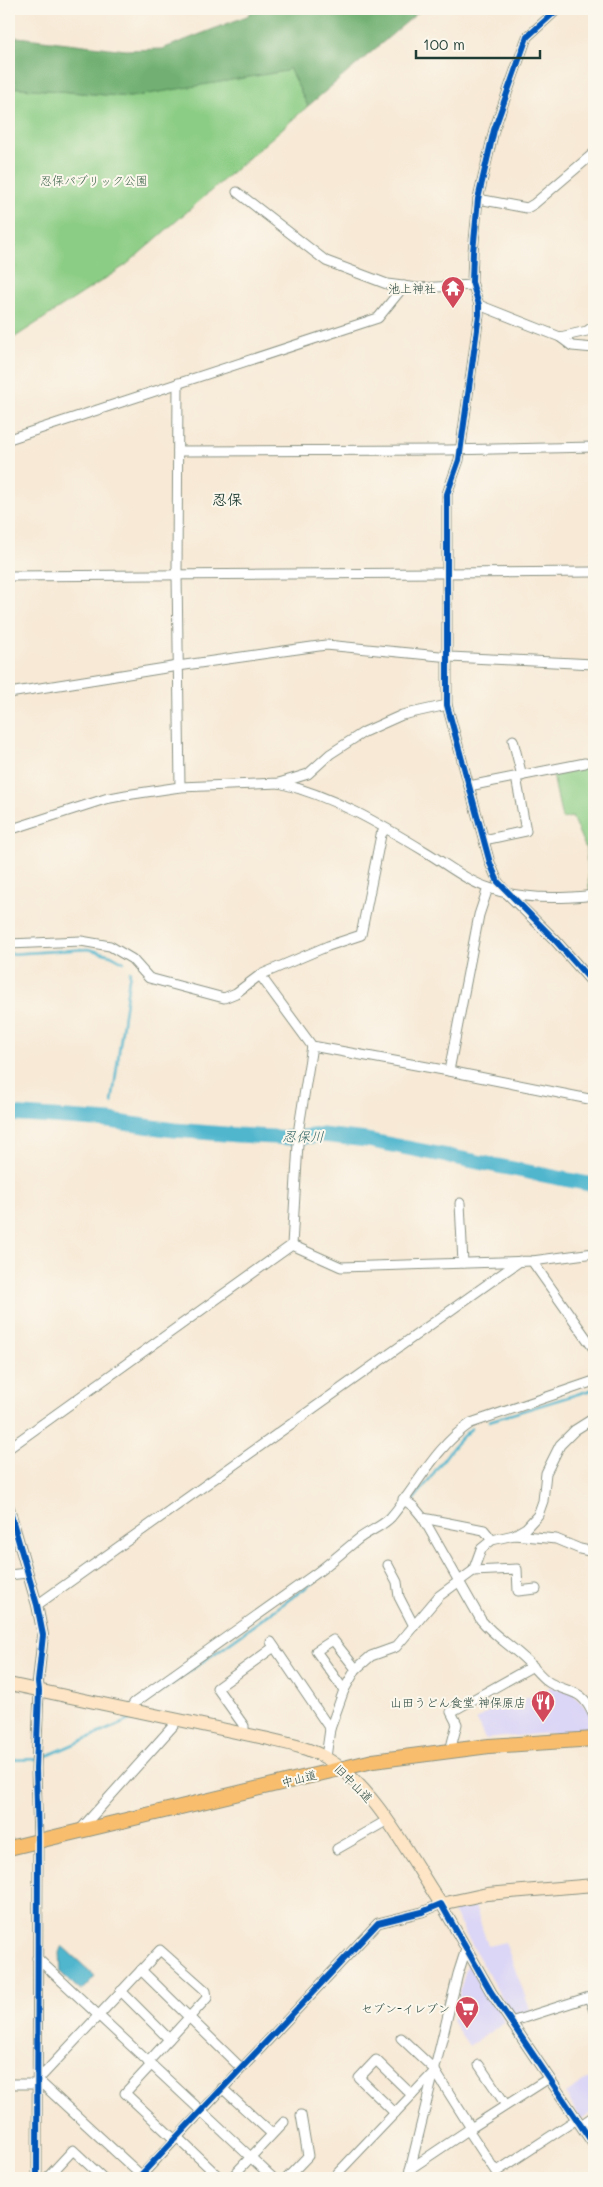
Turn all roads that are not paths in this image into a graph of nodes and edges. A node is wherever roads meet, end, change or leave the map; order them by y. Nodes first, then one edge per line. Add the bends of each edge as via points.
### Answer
1 (558, 9) edge
2 (594, 153) edge
3 (236, 192) dead end
4 (478, 199) junction
5 (472, 285) junction
6 (404, 286) junction
7 (478, 305) junction
8 (594, 326) edge
9 (560, 337) junction
10 (594, 348) edge
11 (178, 383) junction
12 (9, 439) edge
13 (594, 447) edge
14 (461, 449) junction
15 (178, 451) junction
16 (594, 572) edge
17 (446, 573) junction
18 (177, 575) junction
19 (9, 576) edge
20 (446, 656) junction
21 (594, 664) edge
22 (178, 666) junction
23 (9, 694) edge
24 (447, 705) junction
25 (513, 740) dead end
26 (585, 763) dead end
27 (519, 776) junction
28 (279, 783) junction
29 (469, 786) junction
30 (180, 787) junction
31 (385, 828) junction
32 (9, 830) edge
33 (484, 840) junction
34 (488, 888) junction
35 (508, 894) junction
36 (594, 895) edge
37 (9, 944) edge
38 (260, 975) junction
39 (594, 984) edge
40 (312, 1046) junction
41 (450, 1071) junction
42 (594, 1100) edge
43 (460, 1203) dead end
44 (292, 1245) junction
45 (594, 1253) edge
46 (520, 1261) junction
47 (532, 1261) junction
48 (463, 1263) junction
49 (594, 1349) edge
50 (594, 1381) edge
51 (594, 1418) edge
52 (9, 1448) edge
53 (403, 1499) junction
54 (9, 1508) edge
55 (423, 1518) junction
56 (514, 1535) junction
57 (492, 1540) junction
58 (594, 1552) edge
59 (388, 1565) dead end
60 (474, 1571) junction
61 (27, 1573) junction
62 (9, 1575) edge
63 (460, 1582) junction
64 (536, 1589) dead end
65 (37, 1605) junction
66 (414, 1626) junction
67 (533, 1666) junction
68 (356, 1669) junction
69 (9, 1684) edge
70 (344, 1690) junction
71 (40, 1691) junction
72 (135, 1711) junction
73 (594, 1716) edge
74 (177, 1720) junction
75 (330, 1729) junction
76 (244, 1733) junction
77 (594, 1739) edge
78 (450, 1751) junction
79 (326, 1757) junction
80 (341, 1768) junction
81 (386, 1821) junction
82 (79, 1831) junction
83 (38, 1841) junction
84 (9, 1848) edge
85 (338, 1849) dead end
86 (594, 1885) edge
87 (441, 1904) junction
88 (466, 1949) junction
89 (38, 1958) junction
90 (141, 1970) junction
91 (121, 1991) junction
92 (594, 2011) edge
93 (99, 2015) junction
94 (190, 2018) junction
95 (511, 2022) junction
96 (401, 2038) dead end
97 (169, 2039) junction
98 (150, 2063) junction
99 (479, 2064) dead end
100 (241, 2068) junction
101 (435, 2071) junction
102 (549, 2078) junction
103 (38, 2082) junction
104 (9, 2084) edge
105 (222, 2088) junction
106 (412, 2095) junction
107 (506, 2105) junction
108 (201, 2111) junction
109 (395, 2113) junction
110 (301, 2115) dead end
111 (594, 2116) edge
112 (284, 2122) dead end
113 (579, 2122) junction
114 (470, 2130) junction
115 (272, 2134) junction
116 (176, 2139) junction
117 (594, 2145) edge
118 (251, 2158) junction
119 (409, 2174) edge
120 (51, 2177) edge
121 (141, 2177) edge
122 (336, 2177) edge
123 (38, 2178) edge
124 (103, 2178) edge
125 (220, 2178) edge
126 (231, 2178) edge
127 (273, 2178) edge
128 (287, 2178) edge

1 - 4 street via 527,37 494,130
2 - 4 street via 527,208
3 - 6 street via 326,261 388,284
4 - 5 street
5 - 6 street
5 - 7 street
6 - 11 street via 378,318
7 - 9 street
7 - 14 street
8 - 9 street via 587,331
9 - 10 street via 572,346
11 - 12 street
11 - 15 street
13 - 14 street
14 - 15 street
14 - 17 street via 447,494
15 - 18 street
16 - 17 street
17 - 18 street
17 - 20 street
18 - 19 street
18 - 22 street
20 - 21 street
20 - 22 street via 326,645
20 - 24 street
22 - 23 street
22 - 30 street
24 - 28 street via 402,715 364,732 330,754 308,774
24 - 29 street
25 - 27 street
26 - 27 street
27 - 29 street
27 - 33 street via 526,831
28 - 30 street
28 - 31 street via 329,798
29 - 33 street
30 - 32 street via 104,799
31 - 34 street
31 - 38 street via 380,835 361,935
33 - 35 street via 495,876
34 - 35 street
34 - 41 street via 477,923
35 - 36 street via 548,898
35 - 39 street
37 - 38 street via 80,941 110,946 132,959 149,978 224,998
38 - 40 street
40 - 41 street
40 - 44 street via 298,1144
41 - 42 street
43 - 48 street
44 - 48 street via 341,1267
44 - 52 street
45 - 47 street
46 - 47 street
46 - 48 street
46 - 65 street
47 - 49 street
50 - 53 street via 471,1423 444,1447
51 - 56 street via 560,1445 546,1473 538,1515
53 - 55 street
53 - 72 street via 390,1518 340,1556 134,1703
54 - 61 street
55 - 57 street via 484,1530
55 - 63 street
56 - 57 street
56 - 58 street via 556,1539
57 - 60 street via 481,1549
59 - 66 street
60 - 63 street
60 - 64 street via 517,1569 518,1591
61 - 62 street
61 - 65 street
63 - 66 street via 439,1596
63 - 67 street via 492,1633
65 - 71 street via 44,1635 38,1682
66 - 68 street via 396,1647 371,1656
67 - 73 street via 549,1682 575,1691
67 - 78 street via 451,1712 457,1724
68 - 70 street
68 - 70 street via 333,1640 316,1651
69 - 71 main road, 旧中山道
70 - 75 street
71 - 72 main road, 旧中山道
71 - 83 street via 36,1768
72 - 74 main road, 旧中山道
74 - 76 main road, 旧中山道
74 - 82 street
75 - 76 street via 272,1645 217,1688 244,1726
75 - 79 street
76 - 79 main road, 旧中山道
77 - 78 highway, 中山道
78 - 80 highway, 中山道
79 - 80 main road, 旧中山道
80 - 81 main road, 旧中山道 via 362,1787
80 - 82 highway, 中山道
81 - 85 street
81 - 87 main road, 旧中山道
82 - 83 highway, 中山道
83 - 84 highway, 中山道
83 - 89 street
86 - 87 main road via 487,1894
87 - 88 street
87 - 100 street via 378,1923
88 - 95 street
88 - 101 street
89 - 93 street
89 - 103 street
90 - 91 street
90 - 94 street
90 - 94 street via 160,1950 206,1991 207,1998
91 - 93 street
91 - 97 street
92 - 95 street via 589,1997
93 - 98 street
93 - 103 street
94 - 97 street
94 - 100 street
95 - 102 street
96 - 101 street
97 - 98 street
98 - 108 street
98 - 116 street via 125,2093
99 - 107 street
100 - 105 street
101 - 106 street
101 - 114 street
101 - 119 street
102 - 107 street
102 - 113 street
103 - 104 street
103 - 121 street
103 - 123 street
105 - 108 street
105 - 115 street
106 - 109 street
106 - 109 street via 376,2060 359,2078
107 - 114 street
108 - 116 street
108 - 118 street
109 - 122 street
110 - 128 street via 308,2156
111 - 113 street
112 - 115 street
113 - 114 street via 496,2172
113 - 117 street
114 - 119 street
115 - 118 street
116 - 121 street
116 - 125 street
118 - 126 street
118 - 127 street
120 - 124 street via 73,2150

